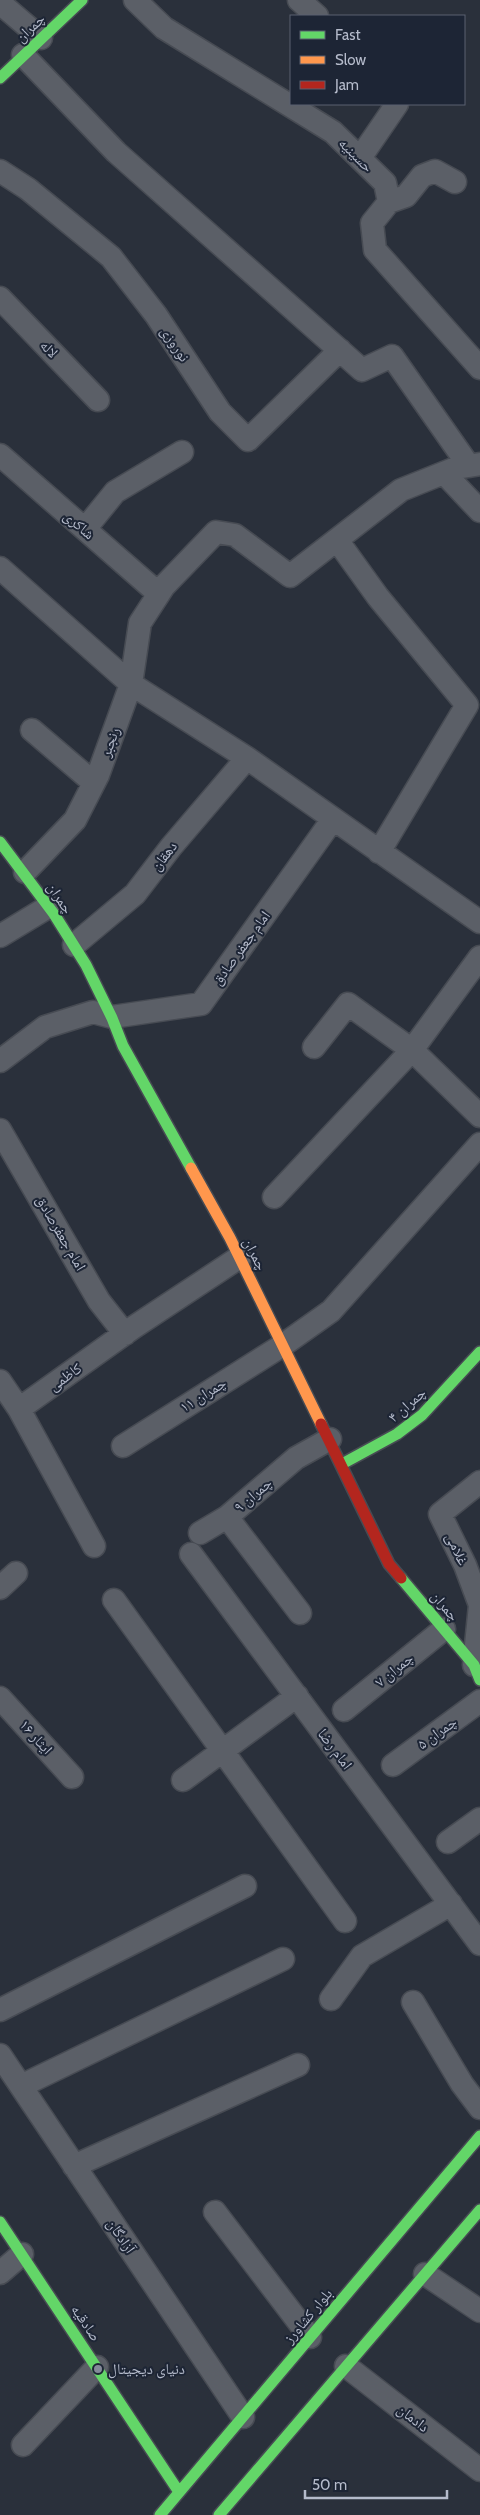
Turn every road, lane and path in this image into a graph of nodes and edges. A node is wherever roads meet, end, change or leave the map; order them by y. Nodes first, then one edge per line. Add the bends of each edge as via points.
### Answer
1 (82, 0) edge
2 (135, 0) edge
3 (299, 0) edge
4 (0, 3) edge
5 (316, 15) edge
6 (41, 38) junction
7 (23, 55) junction
8 (0, 78) edge
9 (396, 105) edge
10 (360, 158) junction
11 (0, 171) edge
12 (455, 182) dead end
13 (389, 202) junction
14 (0, 298) edge
15 (340, 350) junction
16 (480, 368) edge
17 (98, 400) dead end
18 (182, 452) dead end
19 (0, 455) edge
20 (474, 465) edge
21 (444, 473) junction
22 (480, 512) edge
23 (84, 529) junction
24 (337, 540) junction
25 (0, 568) edge
26 (159, 594) junction
27 (131, 684) junction
28 (32, 730) dead end
29 (247, 758) junction
30 (94, 783) junction
31 (333, 819) junction
32 (0, 842) edge
33 (380, 852) junction
34 (25, 872) junction
35 (48, 906) junction
36 (480, 922) edge
37 (0, 936) edge
38 (74, 945) junction
39 (480, 957) edge
40 (112, 1017) junction
41 (314, 1047) dead end
42 (412, 1050) junction
43 (0, 1062) edge
44 (480, 1116) edge
45 (0, 1130) edge
46 (480, 1144) edge
47 (274, 1197) dead end
48 (240, 1257) junction
49 (125, 1334) junction
50 (283, 1345) junction
51 (480, 1352) edge
52 (0, 1381) edge
53 (19, 1409) junction
54 (330, 1439) junction
55 (123, 1446) dead end
56 (342, 1464) junction
57 (480, 1482) edge
58 (227, 1517) junction
59 (200, 1533) dead end
60 (94, 1546) dead end
61 (191, 1554) dead end
62 (472, 1560) edge
63 (114, 1600) dead end
64 (300, 1612) dead end
65 (444, 1629) junction
66 (477, 1672) edge
67 (297, 1696) junction
68 (0, 1698) edge
69 (480, 1702) edge
70 (344, 1710) dead end
71 (222, 1752) junction
72 (394, 1765) dead end
73 (72, 1777) dead end
74 (183, 1780) dead end
75 (480, 1819) edge
76 (448, 1842) dead end
77 (245, 1886) dead end
78 (450, 1904) junction
79 (345, 1921) dead end
80 (480, 1944) edge
81 (283, 1959) dead end
82 (331, 1999) dead end
83 (413, 2002) dead end
84 (0, 2010) edge
85 (0, 2056) edge
86 (298, 2065) dead end
87 (21, 2086) junction
88 (480, 2108) edge
89 (480, 2136) edge
90 (74, 2166) junction
91 (480, 2210) edge
92 (215, 2212) dead end
93 (0, 2222) edge
94 (22, 2254) junction
95 (0, 2273) edge
96 (425, 2274) junction
97 (480, 2311) edge
98 (310, 2337) junction
99 (346, 2366) junction
100 (97, 2368) junction
101 (243, 2417) junction
102 (23, 2445) dead end
103 (480, 2470) edge
104 (179, 2492) junction
105 (160, 2515) edge
106 (219, 2515) edge

1 - 6 street, چمران
2 - 10 street, حسینیه via 164,28 333,132
3 - 5 street
4 - 6 street
6 - 7 street, چمران
7 - 8 street, چمران
7 - 15 street via 116,152
9 - 10 street
10 - 13 street, حسینیه via 385,183
11 - 15 street, نوروزی via 28,189 111,257 156,315 220,412 248,440
12 - 13 street via 435,171 422,176 406,196
13 - 16 street via 372,223 375,250
14 - 17 street, لاله
15 - 20 street via 362,370 392,356
18 - 23 street via 115,492
19 - 23 street, شاکری
20 - 21 street
21 - 22 street
21 - 24 street via 401,490
23 - 26 street, شاکری
24 - 26 street, رنجبر via 290,576 235,535 216,532
24 - 33 street via 378,597 467,705
25 - 27 street
26 - 27 street, رنجبر via 140,623
27 - 29 street
27 - 30 street, رنجبر
28 - 30 street
29 - 31 street
29 - 38 street, دهقان via 135,894
30 - 34 street, رنجبر via 75,820
31 - 33 street
31 - 40 street, امام جعفر صادق via 200,1004
32 - 34 street, چمران
33 - 36 street
34 - 35 street, چمران
35 - 37 street
35 - 38 street, چمران
38 - 40 street, چمران
39 - 42 street
40 - 43 street, امام جعفر صادق via 93,1012 45,1027
40 - 48 street, چمران via 122,1046
41 - 42 street via 348,1004
42 - 44 street
42 - 47 street
45 - 49 street, امام جعفرصادق via 99,1301
46 - 50 street, چمران ۱۱ via 331,1311
48 - 49 street, کاظمی
48 - 50 street, چمران
49 - 53 street, کاظمی
50 - 54 street, چمران
50 - 55 street, چمران ۱۱
51 - 56 street, چمران ۴ via 422,1416 397,1434
52 - 53 street
53 - 60 street
54 - 56 street, چمران
54 - 58 street, چمران ۹ via 296,1458
56 - 65 street, چمران via 389,1564
57 - 62 street, غلامی via 440,1514
58 - 59 street
58 - 64 street, چمران ۹
61 - 67 street, امام رضا
62 - 66 street, غلامی via 480,1605
63 - 71 street
65 - 66 street, چمران
65 - 70 street, چمران ۷
67 - 71 street
67 - 78 street, امام رضا
68 - 73 street, ایثار ۱۶
69 - 72 street, چمران ۵
71 - 74 street
71 - 79 street
75 - 76 street
77 - 84 street
78 - 80 street, امام رضا
78 - 82 street via 362,1956
81 - 87 street
83 - 88 street
85 - 87 street, آزادگان
86 - 90 street
87 - 90 street, آزادگان
89 - 98 street, بلوار کشاورز
90 - 101 street, آزادگان
91 - 96 street
92 - 98 street
93 - 94 street, صادقیه
94 - 95 street
94 - 100 street, صادقیه
96 - 97 street
96 - 99 street
98 - 101 street, بلوار کشاورز
99 - 103 street, دادمان
99 - 106 street
100 - 102 street
100 - 104 street, صادقیه
101 - 104 street, بلوار کشاورز
104 - 105 street, بلوار کشاورز

